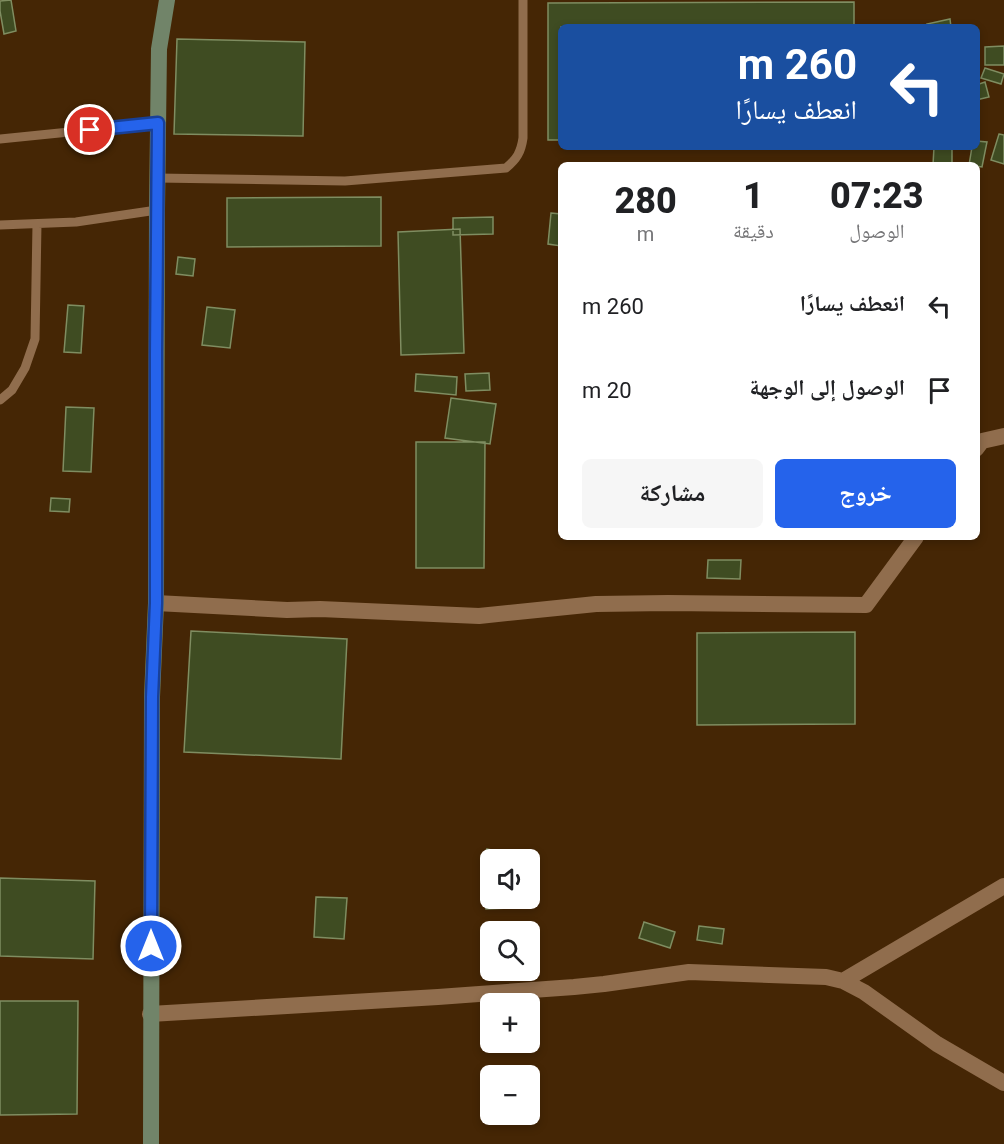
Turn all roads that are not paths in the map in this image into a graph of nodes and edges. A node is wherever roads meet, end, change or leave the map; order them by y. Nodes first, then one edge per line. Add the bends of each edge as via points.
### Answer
1 (167, 0) edge
2 (523, 0) edge
3 (158, 123) junction
4 (0, 139) edge
5 (157, 178) junction
6 (157, 210) junction
7 (37, 224) junction
8 (0, 225) edge
9 (0, 400) edge
10 (1004, 436) edge
11 (980, 444) edge
12 (914, 540) edge
13 (156, 603) junction
14 (1004, 886) edge
15 (843, 981) junction
16 (150, 1014) junction
17 (1004, 1083) edge
18 (151, 1144) edge

1 - 3 main road via 159,48
2 - 5 lane via 523,138 516,160 506,168 345,181
3 - 4 lane
3 - 5 main road
5 - 6 main road
6 - 7 lane
6 - 13 main road
7 - 8 lane
7 - 9 lane via 35,339 25,368 12,390
10 - 11 street
12 - 13 street via 866,605 596,604 479,616
13 - 16 main road
14 - 15 street
15 - 16 street via 826,977 689,972 604,984 427,998
15 - 17 street
16 - 18 main road

